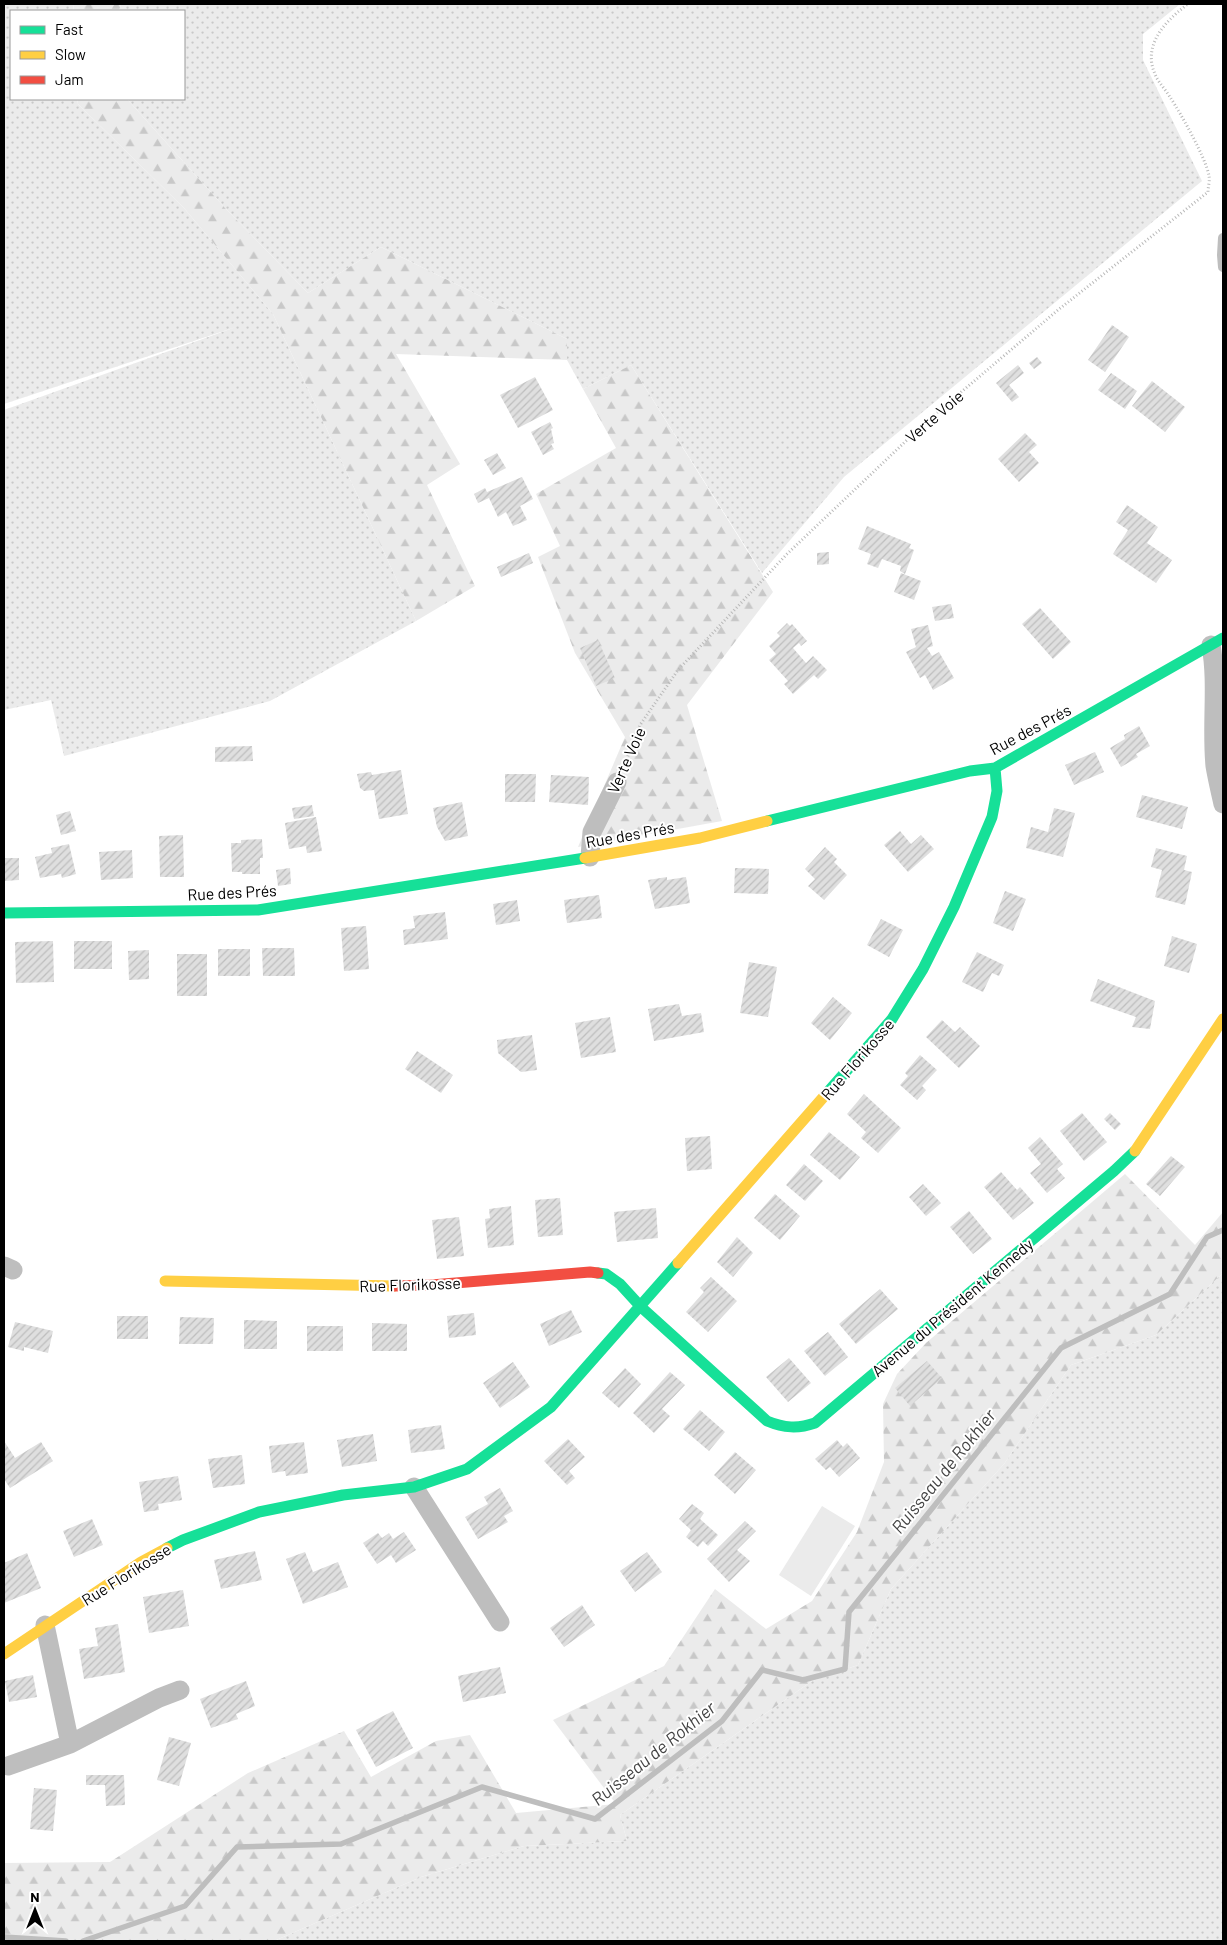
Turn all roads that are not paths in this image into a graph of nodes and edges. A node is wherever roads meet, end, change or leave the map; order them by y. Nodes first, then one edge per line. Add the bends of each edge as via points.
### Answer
1 (1223, 238) edge
2 (1223, 267) edge
3 (1217, 642) edge
4 (995, 768) junction
5 (618, 782) road end
6 (1223, 804) edge
7 (590, 857) junction
8 (4, 913) edge
9 (1223, 1019) edge
10 (165, 1281) dead end
11 (641, 1307) junction
12 (414, 1487) junction
13 (500, 1622) dead end
14 (46, 1625) junction
15 (4, 1654) edge
16 (180, 1690) dead end
17 (70, 1744) junction
18 (8, 1766) dead end

1 - 2 lane
3 - 4 street, Rue des Prés
3 - 6 street via 1215,766
4 - 7 street, Rue des Prés via 970,771 700,838
4 - 11 street, Rue Florikosse via 997,791 992,817 923,969 892,1019
5 - 7 street, Verte Voie via 592,832
7 - 8 street, Rue des Prés via 258,910
9 - 11 street, Avenue du Président Kennedy via 1134,1152 815,1422 789,1429 767,1421
10 - 11 street, Rue Florikosse via 398,1286 590,1272 606,1274
11 - 12 street, Rue Florikosse via 551,1407 467,1469
12 - 13 street
12 - 14 street, Rue Florikosse via 343,1495 259,1512 184,1540 141,1562
14 - 15 street, Rue Florikosse
14 - 17 street
16 - 17 street
17 - 18 street

